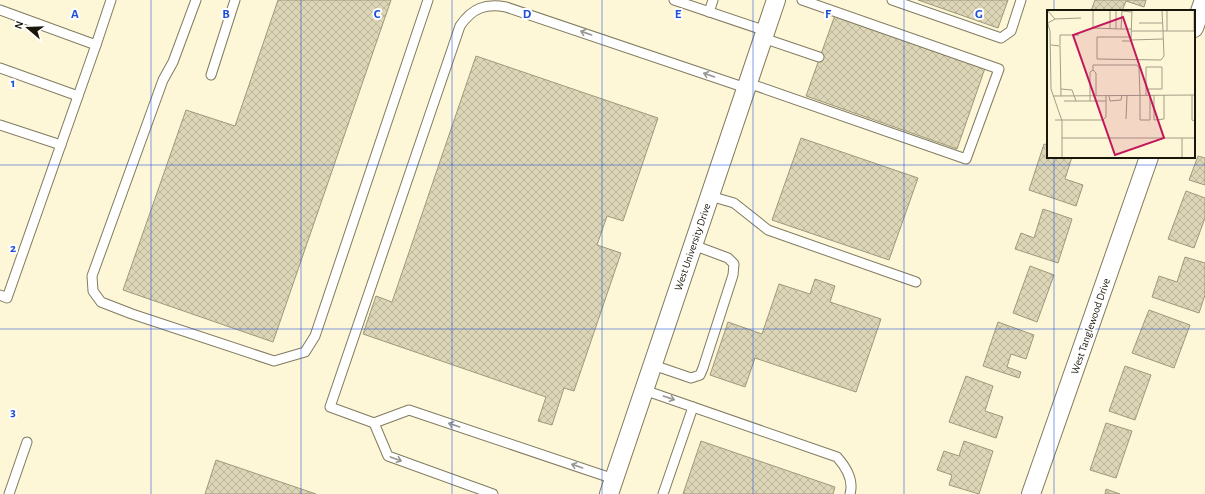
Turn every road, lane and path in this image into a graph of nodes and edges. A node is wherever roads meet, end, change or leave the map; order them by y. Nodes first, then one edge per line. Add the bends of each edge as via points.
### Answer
1 (111, 0) edge
2 (196, 0) edge
3 (235, 0) edge
4 (428, 0) edge
5 (674, 0) edge
6 (713, 0) edge
7 (776, 0) edge
8 (802, 0) edge
9 (892, 0) edge
10 (1021, 0) edge
11 (1204, 0) edge
12 (0, 10) edge
13 (709, 12) junction
14 (1195, 25) edge
15 (765, 34) junction
16 (96, 45) junction
17 (819, 56) dead end
18 (0, 68) edge
19 (211, 75) dead end
20 (747, 85) junction
21 (78, 96) junction
22 (0, 125) edge
23 (61, 145) junction
24 (1149, 158) edge
25 (710, 196) junction
26 (693, 245) junction
27 (916, 282) dead end
28 (0, 295) edge
29 (652, 365) junction
30 (644, 390) junction
31 (693, 407) junction
32 (374, 423) junction
33 (27, 442) dead end
34 (612, 486) edge
35 (9, 494) edge
36 (493, 494) edge
37 (663, 494) edge
38 (850, 494) edge
39 (1031, 494) edge

1 - 16 lane
2 - 4 lane via 173,62 163,80 92,276 93,290 101,302 274,361 305,352 315,336
3 - 19 lane
5 - 13 lane
6 - 13 lane
7 - 15 street, West University Drive
8 - 20 lane via 999,69 966,159
9 - 10 lane via 1001,38 1011,31
11 - 14 street
12 - 16 lane
13 - 15 lane
15 - 17 lane
15 - 20 street, West University Drive
16 - 21 lane
18 - 21 lane
20 - 25 street, West University Drive
20 -> 32 lane via 506,7 493,4 478,9 466,17 460,26 330,407
21 - 23 lane
22 - 23 lane
23 - 28 lane via 7,298
24 - 39 street, West Tanglewood Drive
25 - 26 street, West University Drive
25 - 27 lane via 734,203 768,230
26 - 29 street, West University Drive
26 - 29 lane via 728,258 734,264 733,275 703,368 700,375 691,378
29 - 30 street, West University Drive
30 -> 31 lane
30 - 34 street, West University Drive
31 - 37 lane
31 - 38 lane via 837,457 847,469
34 -> 32 lane via 409,410
32 -> 36 lane via 388,456
33 - 35 lane

